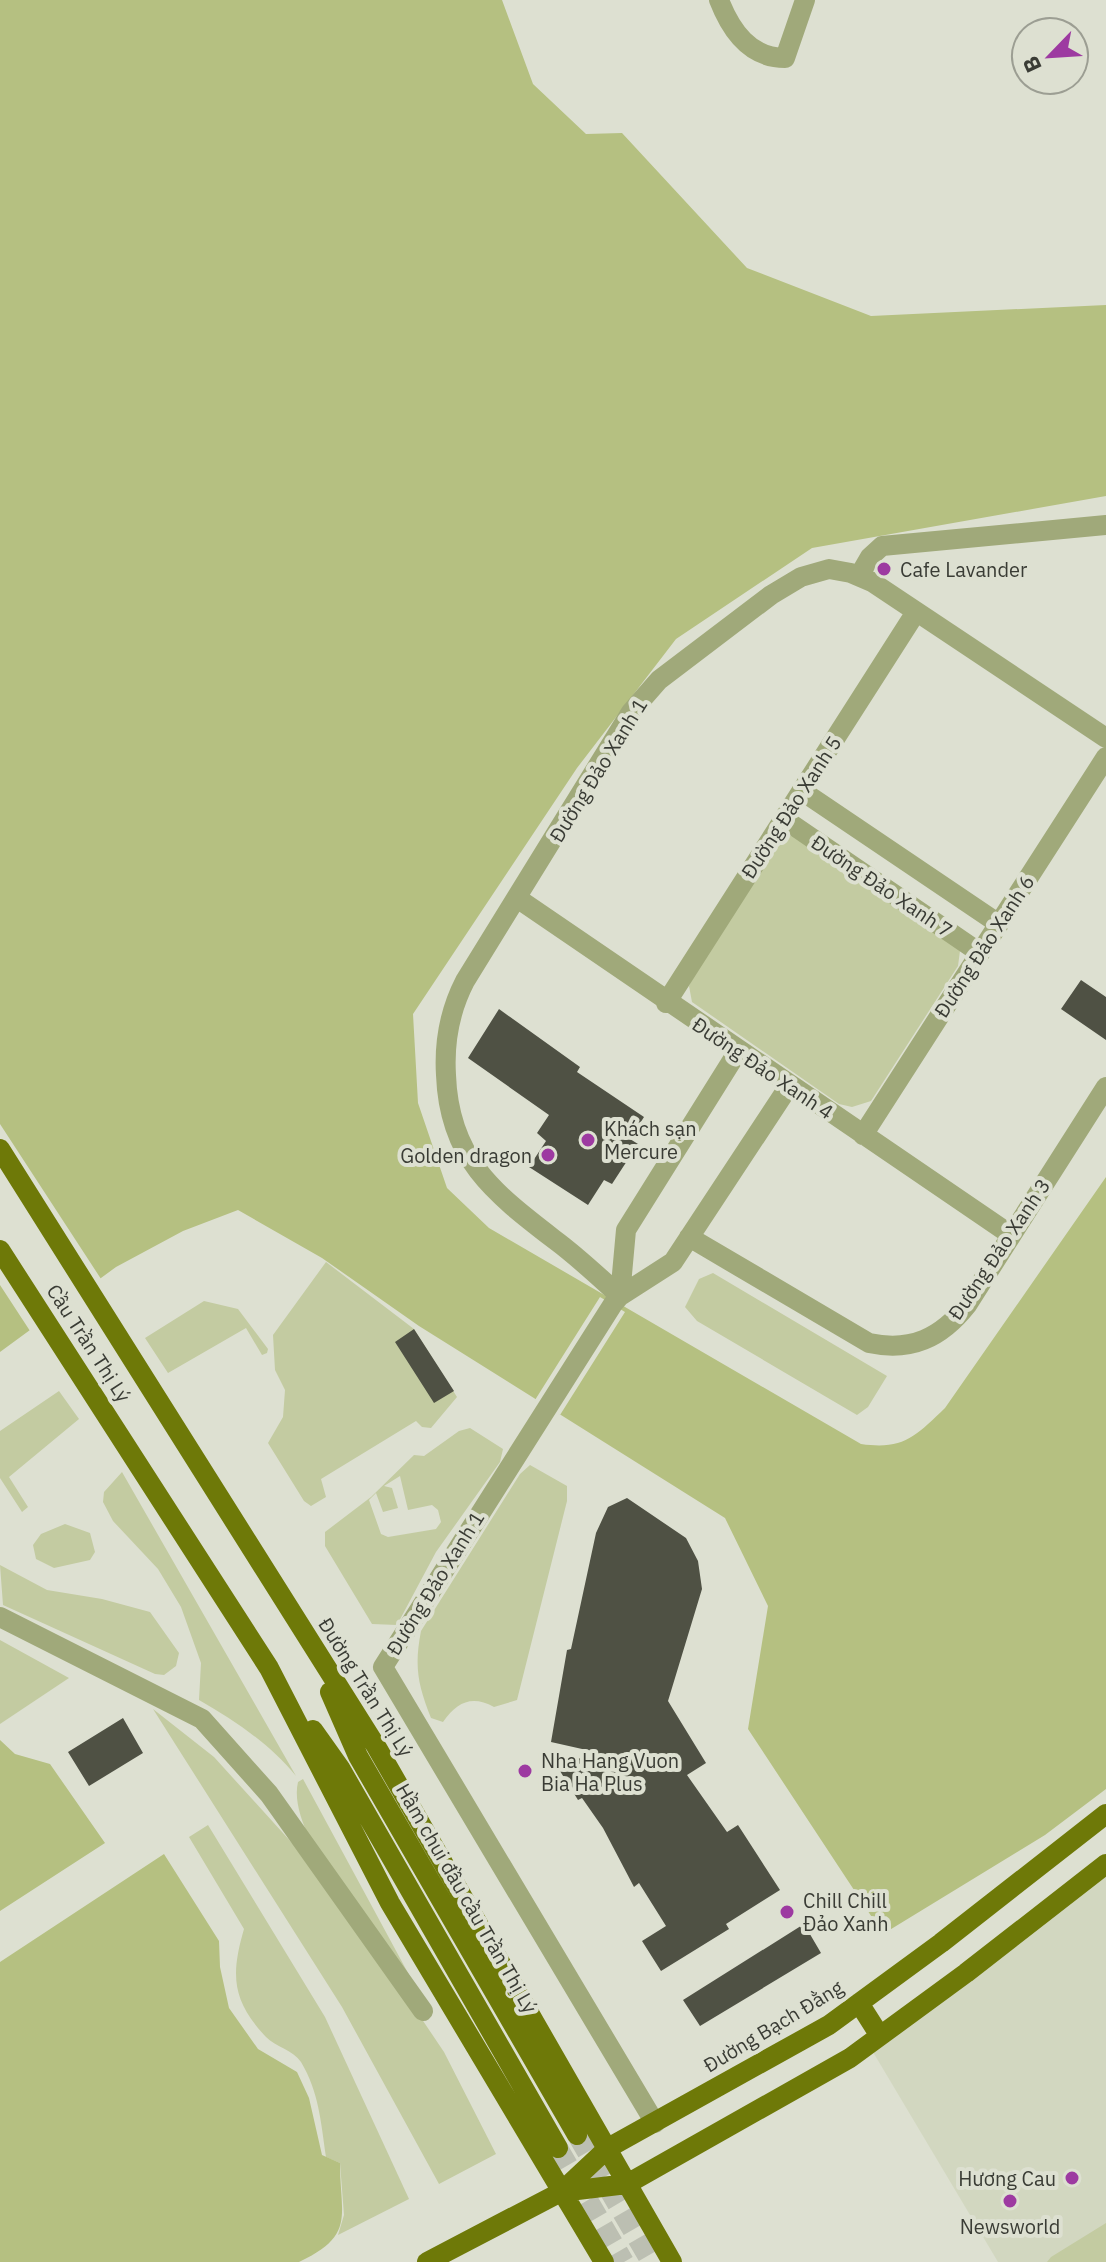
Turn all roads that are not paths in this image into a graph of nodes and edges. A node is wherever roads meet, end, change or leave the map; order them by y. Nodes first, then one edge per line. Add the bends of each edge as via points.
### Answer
1 (719, 0) edge
2 (805, 0) edge
3 (1106, 525) edge
4 (859, 576) junction
5 (916, 612) junction
6 (1106, 738) edge
7 (1106, 757) edge
8 (802, 791) junction
9 (784, 819) junction
10 (517, 898) junction
11 (999, 924) junction
12 (980, 953) junction
13 (666, 1003) junction
14 (738, 1051) junction
15 (789, 1086) junction
16 (1106, 1087) edge
17 (863, 1135) junction
18 (0, 1149) edge
19 (1011, 1235) junction
20 (689, 1237) junction
21 (0, 1250) edge
22 (617, 1300) junction
23 (0, 1617) edge
24 (306, 1637) junction
25 (269, 1668) junction
26 (1106, 1814) edge
27 (1106, 1864) edge
28 (859, 2003) junction
29 (423, 2011) dead end
30 (880, 2036) junction
31 (655, 2123) junction
32 (577, 2135) tunnel mouth
33 (558, 2148) tunnel mouth
34 (608, 2148) junction
35 (627, 2184) junction
36 (561, 2192) junction
37 (427, 2262) edge
38 (604, 2262) edge
39 (672, 2262) edge

1 - 2 street via 734,30 766,58 785,58
3 - 4 street via 882,546
4 - 5 street, Đường Đảo Xanh 1
4 - 10 street, Đường Đảo Xanh 1 via 829,569 801,577 659,680 631,712
5 - 6 street, Đường Đảo Xanh 1
5 - 8 street, Đường Đảo Xanh 5
7 - 11 street, Đường Đảo Xanh 6
8 - 9 street, Đường Đảo Xanh 5
8 - 11 street, Đường Đảo Xanh 7
9 - 12 street, Đường Đảo Xanh 7
9 - 13 street, Đường Đảo Xanh 5
10 - 13 street, Đường Đảo Xanh 4
10 - 22 street, Đường Đảo Xanh 1 via 456,998 445,1058 452,1117 467,1154 491,1189
11 - 12 street, Đường Đảo Xanh 6
12 - 17 street, Đường Đảo Xanh 6
13 - 14 street, Đường Đảo Xanh 4
14 - 15 street, Đường Đảo Xanh 4
14 - 22 street, Đường Đảo Xanh 1 via 626,1230
15 - 17 street, Đường Đảo Xanh 4
15 - 20 street, Đường Đảo Xanh 1
16 - 19 street, Đường Đảo Xanh 3
17 - 19 street, Đường Đảo Xanh 4
18 - 24 main road, Đường Trần Thị Lý
19 - 20 street, Đường Đảo Xanh 3 via 955,1320 938,1335 892,1348 869,1343
20 - 22 street, Đường Đảo Xanh 1 via 673,1262
21 - 25 main road, Cầu Trần Thị Lý
22 - 31 street, Đường Đảo Xanh 1 via 383,1667
23 - 29 street via 202,1719 269,1794
24 - 32 main road, Hầm chui đầu cầu Trần Thị Lý via 358,1756
24 - 34 main road, Đường Trần Thị Lý via 376,1746
25 - 33 main road via 340,1768
25 - 36 main road via 390,1903
26 - 28 main road, Đường Bạch Đằng
27 - 30 main road
28 - 30 main road
28 - 31 main road, Đường Bạch Đằng
30 - 35 main road
31 - 34 main road, Đường Bạch Đằng
34 - 35 main road, Đường Trần Thị Lý
34 - 36 main road, Đường Bạch Đằng
35 - 36 main road
35 - 39 main road, Đường Trần Thị Lý
36 - 37 main road
36 - 38 main road

